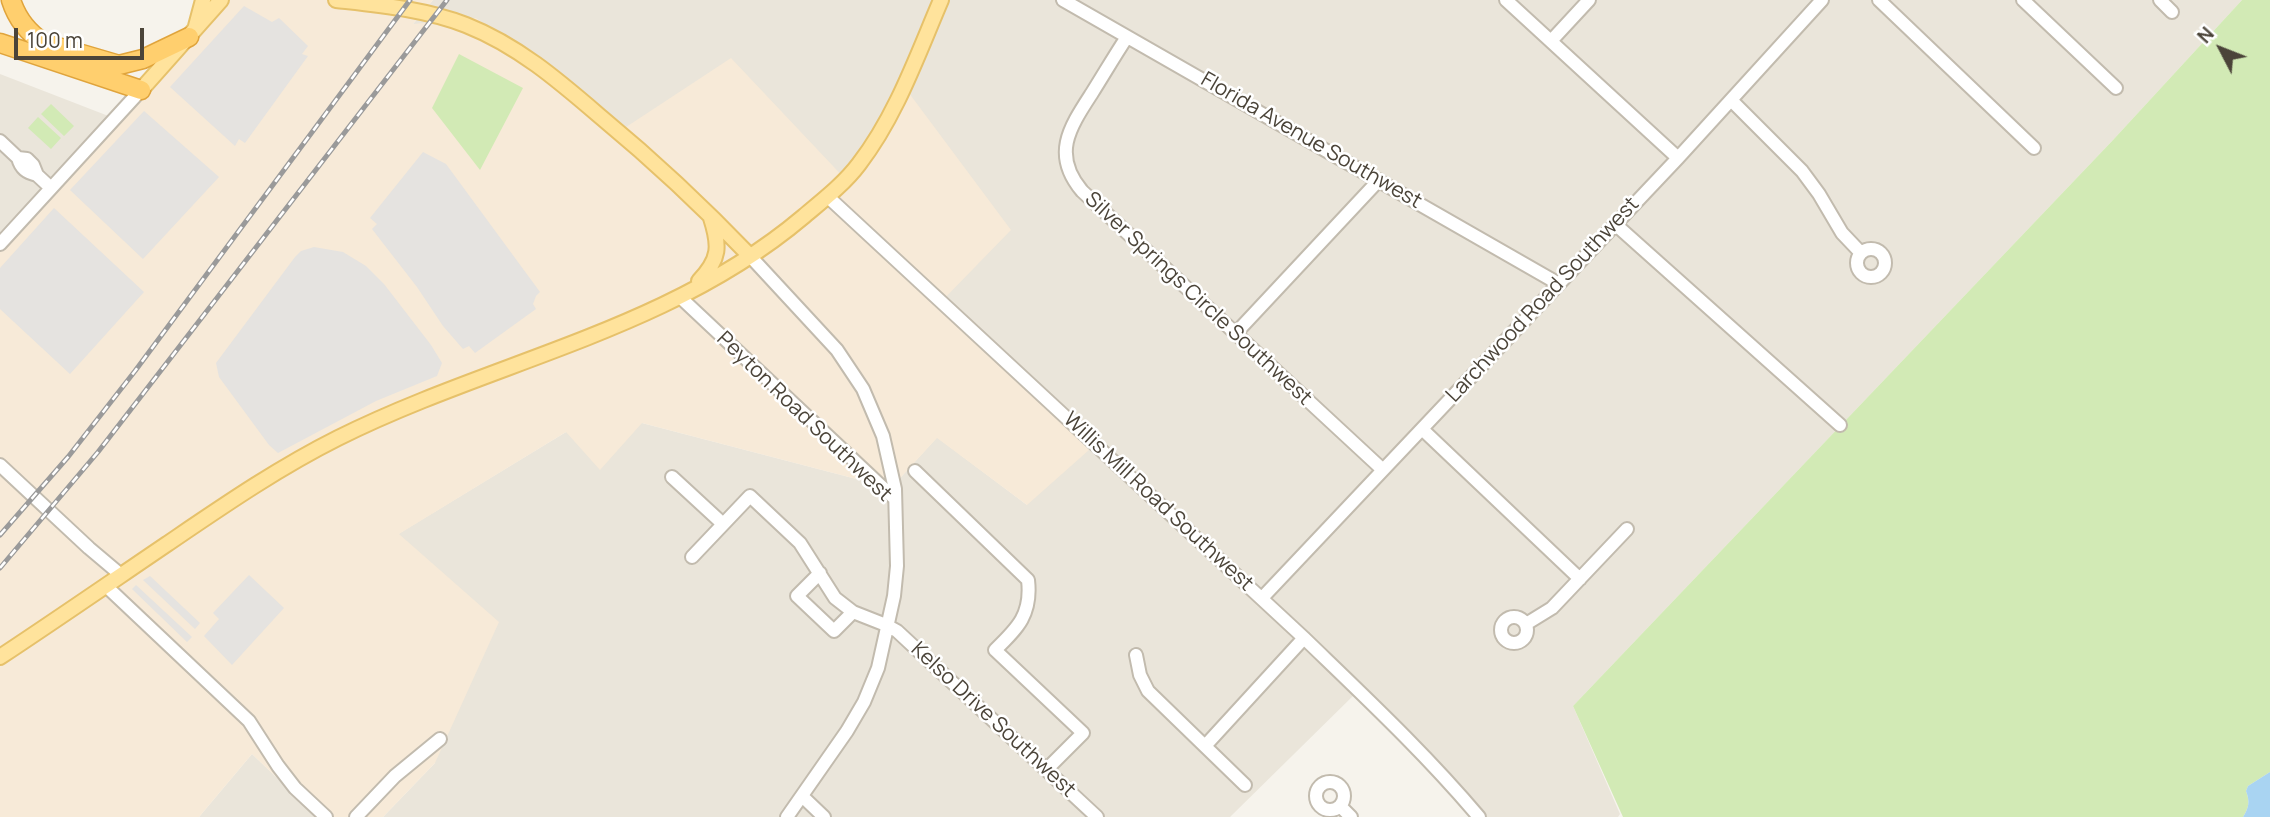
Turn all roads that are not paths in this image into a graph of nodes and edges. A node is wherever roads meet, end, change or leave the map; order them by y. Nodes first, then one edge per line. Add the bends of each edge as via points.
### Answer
1 (11, 0) edge
2 (203, 0) edge
3 (221, 0) edge
4 (336, 0) edge
5 (941, 0) edge
6 (1063, 0) edge
7 (1506, 0) edge
8 (1589, 0) edge
9 (1822, 0) edge
10 (1879, 0) edge
11 (2023, 0) edge
12 (2160, 0) edge
13 (2172, 12) dead end
14 (191, 34) junction
15 (1127, 37) junction
16 (1551, 41) junction
17 (0, 43) edge
18 (119, 65) junction
19 (146, 86) junction
20 (2116, 88) dead end
21 (1731, 100) junction
22 (2, 147) edge
23 (2034, 148) dead end
24 (1678, 158) junction
25 (1379, 180) junction
26 (51, 188) junction
27 (827, 196) junction
28 (710, 214) junction
29 (1615, 224) junction
30 (0, 244) edge
31 (1861, 253) dead end
32 (750, 256) junction
33 (1559, 284) junction
34 (684, 295) junction
35 (1235, 334) junction
36 (1840, 425) dead end
37 (1422, 429) junction
38 (0, 465) edge
39 (1382, 470) junction
40 (915, 471) dead end
41 (672, 477) dead end
42 (895, 499) junction
43 (723, 524) junction
44 (1627, 529) dead end
45 (692, 557) dead end
46 (820, 573) junction
47 (121, 575) junction
48 (1580, 579) junction
49 (106, 586) junction
50 (1262, 598) junction
51 (853, 612) junction
52 (1526, 624) dead end
53 (886, 625) junction
54 (1304, 638) junction
55 (1136, 655) dead end
56 (0, 657) edge
57 (440, 739) dead end
58 (1208, 748) junction
59 (1047, 769) junction
60 (1245, 785) dead end
61 (802, 796) junction
62 (1340, 806) dead end
63 (326, 817) edge
64 (356, 817) edge
65 (787, 817) edge
66 (824, 817) edge
67 (1097, 817) edge
68 (1351, 817) edge
69 (1479, 817) edge

1 - 18 highway via 20,22 44,43
2 - 14 main road
3 - 14 main road
4 - 28 main road via 402,8 488,34 552,75
5 - 27 main road via 879,135 857,167
6 - 15 street, Florida Avenue Southwest
7 - 16 street
8 - 16 street
9 - 21 street, Larchwood Road Southwest
10 - 23 street
11 - 20 street
12 - 13 street
14 - 18 highway via 143,59
14 - 19 main road
15 - 25 street, Florida Avenue Southwest
15 - 35 street, Silver Springs Circle Southwest via 1070,128 1065,149 1068,170 1082,191
16 - 24 street
17 - 19 highway
18 - 19 highway via 138,72
19 - 26 street
21 - 24 street, Larchwood Road Southwest
21 - 31 street via 1802,171 1842,233
22 - 26 street via 18,158 26,172
24 - 29 street, Larchwood Road Southwest
25 - 33 street, Florida Avenue Southwest
25 - 35 street
26 - 30 street
27 - 32 main road
27 - 50 street, Willis Mill Road Southwest
28 - 32 main road
28 - 34 main road via 718,252 710,269
29 - 33 street, Larchwood Road Southwest
29 - 36 street
32 - 34 main road
32 - 42 street via 837,350 863,389 883,436
33 - 37 street, Larchwood Road Southwest
34 - 42 street, Peyton Road Southwest
34 - 47 main road via 342,436 257,484
35 - 39 street, Silver Springs Circle Southwest
37 - 39 street, Larchwood Road Southwest
37 - 48 street
38 - 47 street
39 - 50 street, Larchwood Road Southwest
40 - 59 street via 1028,580 1028,607 1017,629 995,650 1083,733
41 - 43 street
42 - 53 street, Peyton Road Southwest via 897,566
43 - 45 street
43 - 46 street via 750,496 800,543
44 - 48 street
46 - 51 street via 835,598
46 - 51 street via 797,596 834,631
47 - 49 main road
48 - 52 street via 1552,608
49 - 56 main road
49 - 63 street via 249,721 286,777
50 - 54 street, Willis Mill Road Southwest
51 - 53 street, Kelso Drive Southwest
53 - 59 street, Kelso Drive Southwest
53 - 61 street, Peyton Road Southwest via 878,668 864,702
54 - 58 street
54 - 69 street, Willis Mill Road Southwest
55 - 58 street via 1148,691
57 - 64 street via 395,776
58 - 60 street
59 - 67 street, Kelso Drive Southwest
61 - 65 street, Peyton Road Southwest
61 - 66 street
62 - 68 street

